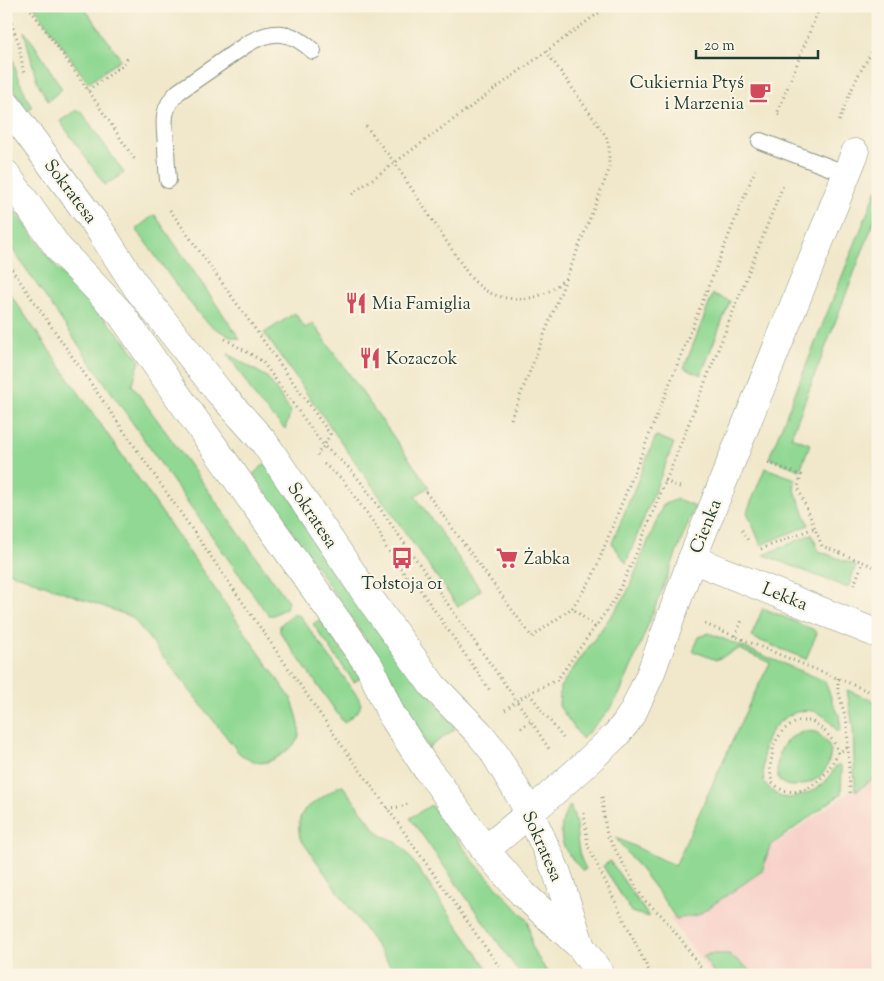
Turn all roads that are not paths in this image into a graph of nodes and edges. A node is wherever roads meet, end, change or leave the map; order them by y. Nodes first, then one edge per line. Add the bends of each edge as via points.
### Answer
1 (313, 51) dead end
2 (6, 104) edge
3 (760, 141) dead end
4 (851, 163) joint
5 (6, 174) edge
6 (168, 180) dead end
7 (692, 558) junction
8 (878, 634) edge
9 (530, 813) junction
10 (485, 850) junction
11 (581, 947) junction
12 (601, 975) edge

1 - 6 lane via 300,39 287,34 258,38 178,92 164,116
2 - 9 street, Sokratesa via 97,226 138,289 219,392 264,442 365,592 434,686 492,748
3 - 4 lane via 795,154
4 - 7 street, Cienka
5 - 10 street, Sokratesa via 59,249 121,314 370,667 391,714
7 - 8 street, Lekka
7 - 9 street, Cienka via 650,675 626,724
9 - 10 street, Cienka
9 - 11 street, Sokratesa via 557,873
10 - 11 street, Sokratesa via 523,894
11 - 12 street, Sokratesa

